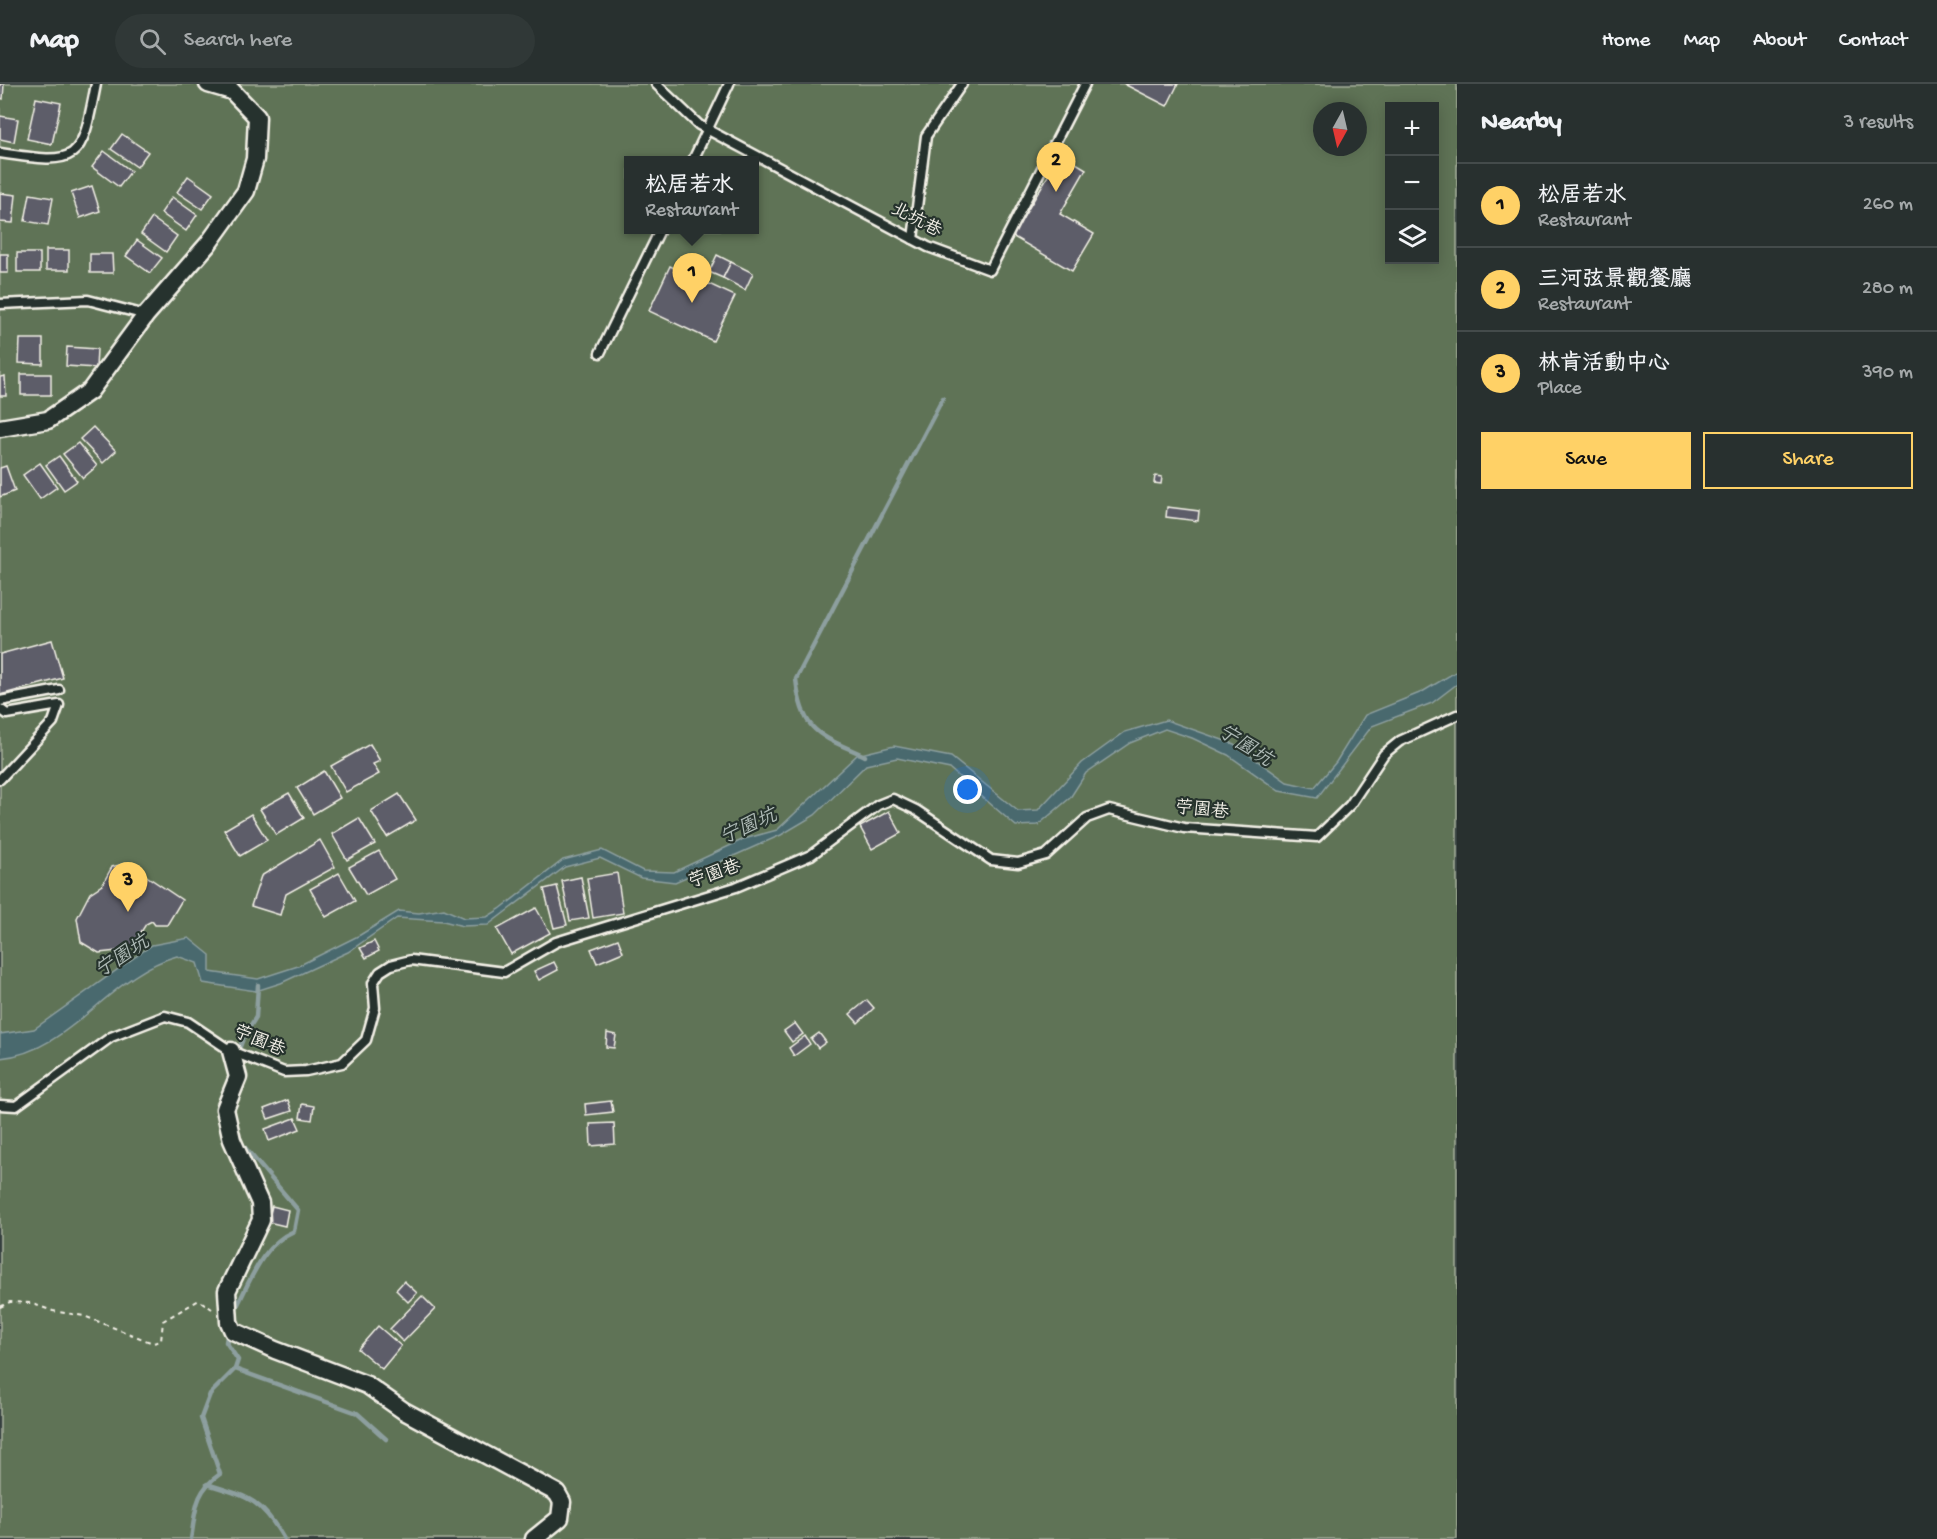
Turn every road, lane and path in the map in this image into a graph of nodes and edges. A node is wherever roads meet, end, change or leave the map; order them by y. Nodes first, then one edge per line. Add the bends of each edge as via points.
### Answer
1 (96, 84) edge
2 (208, 84) edge
3 (656, 84) edge
4 (729, 84) edge
5 (962, 84) edge
6 (1085, 84) edge
7 (708, 130) junction
8 (0, 153) edge
9 (695, 156) edge
10 (757, 156) edge
11 (759, 157) edge
12 (658, 234) edge
13 (913, 239) junction
14 (0, 304) edge
15 (146, 315) junction
16 (600, 353) dead end
17 (0, 428) edge
18 (59, 690) dead end
19 (0, 701) edge
20 (0, 708) edge
21 (1457, 715) edge
22 (0, 779) edge
23 (231, 1051) junction
24 (0, 1105) edge
25 (0, 1307) edge
26 (229, 1322) junction
27 (534, 1539) edge

1 - 8 lane via 86,137 70,155 43,159
2 - 15 street via 232,91 257,117 255,159 246,191 229,216
3 - 7 lane, 北坑巷
4 - 7 lane
5 - 13 lane via 926,136
6 - 13 lane, 北坑巷 via 990,270
7 - 9 lane
7 - 10 lane, 北坑巷
11 - 13 lane, 北坑巷
12 - 16 lane
14 - 15 lane via 88,300
15 - 17 street via 90,391 48,420
18 - 19 lane
20 - 22 lane via 7,714 59,705 54,722
21 - 23 lane, 苧園巷 via 1400,741 1384,754 1350,805 1317,837 1184,828 1109,810 1087,818 1046,855 1018,863 991,860 916,810 893,800 878,805 811,855 736,887 556,942 504,972 411,960 391,965 373,983 375,1008 366,1040 342,1063 284,1072
23 - 24 lane, 苧園巷 via 188,1022 165,1016 111,1036 16,1106
23 - 26 street via 238,1077 225,1109 232,1140 260,1203 261,1220 227,1291
25 - 26 path via 10,1302 30,1303 84,1316 153,1343 161,1341 163,1321 199,1300
26 - 27 street via 233,1330 274,1350 367,1384 404,1411 557,1493 562,1502 561,1518

